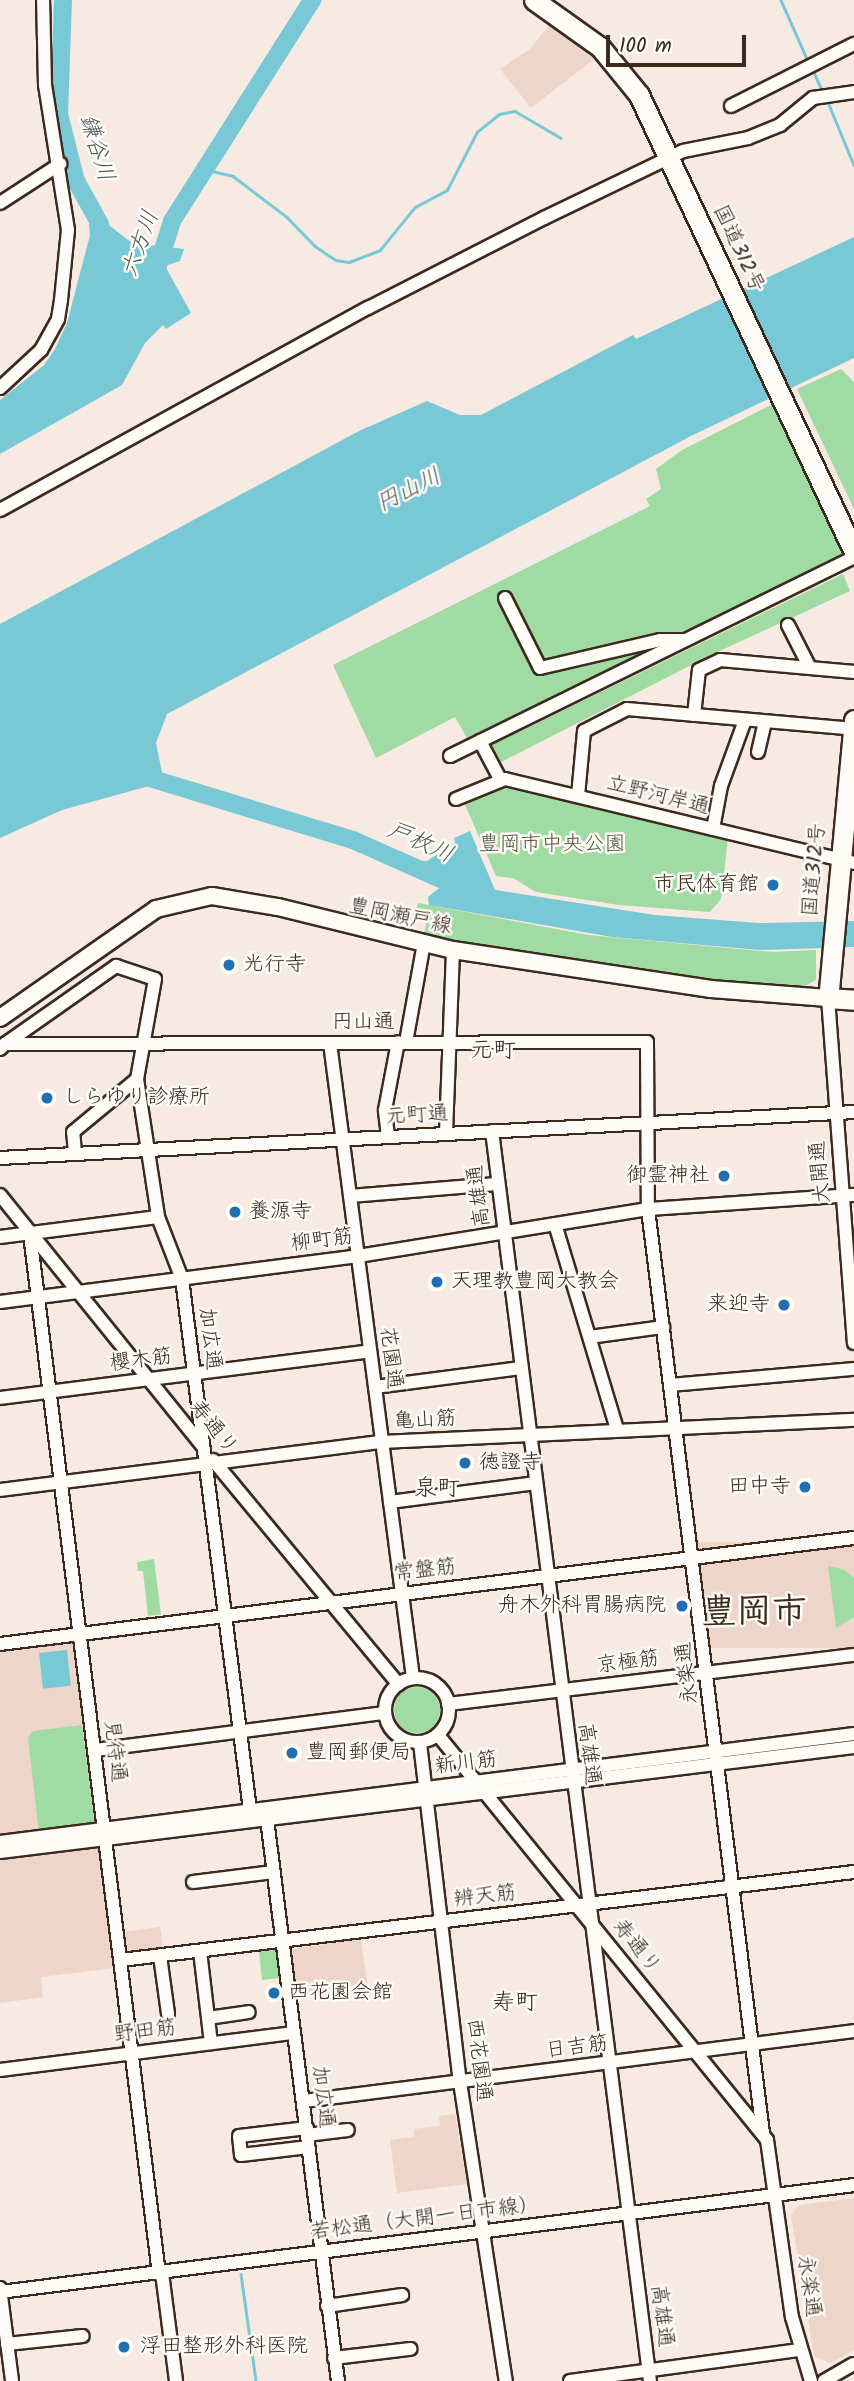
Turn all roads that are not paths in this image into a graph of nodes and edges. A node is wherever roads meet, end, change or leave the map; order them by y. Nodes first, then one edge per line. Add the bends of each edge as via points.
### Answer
1 (43, 0) edge
2 (534, 0) edge
3 (854, 44) edge
4 (854, 92) edge
5 (731, 106) dead end
6 (672, 162) junction
7 (60, 164) junction
8 (0, 203) edge
9 (0, 388) edge
10 (0, 510) edge
11 (854, 553) edge
12 (505, 598) dead end
13 (788, 625) dead end
14 (684, 641) junction
15 (810, 668) junction
16 (854, 672) edge
17 (694, 715) junction
18 (745, 720) junction
19 (765, 722) junction
20 (854, 726) edge
21 (480, 741) junction
22 (758, 752) dead end
23 (450, 756) dead end
24 (500, 779) junction
25 (578, 796) junction
26 (456, 799) dead end
27 (713, 829) junction
28 (846, 861) edge
29 (424, 943) junction
30 (453, 950) junction
31 (828, 998) junction
32 (854, 1000) edge
33 (0, 1018) edge
34 (402, 1042) junction
35 (448, 1042) junction
36 (141, 1043) junction
37 (330, 1043) junction
38 (3, 1047) edge
39 (137, 1079) junction
40 (854, 1112) edge
41 (836, 1113) junction
42 (645, 1124) junction
43 (492, 1130) junction
44 (446, 1133) junction
45 (388, 1136) junction
46 (342, 1139) junction
47 (150, 1150) junction
48 (75, 1153) junction
49 (0, 1158) edge
50 (497, 1184) junction
51 (0, 1195) edge
52 (848, 1195) edge
53 (350, 1196) junction
54 (648, 1209) junction
55 (158, 1217) junction
56 (555, 1224) junction
57 (504, 1233) junction
58 (30, 1234) junction
59 (0, 1237) edge
60 (358, 1256) junction
61 (182, 1279) junction
62 (79, 1292) junction
63 (38, 1297) junction
64 (0, 1302) edge
65 (663, 1327) junction
66 (590, 1337) junction
67 (854, 1343) edge
68 (370, 1351) junction
69 (522, 1368) junction
70 (854, 1369) edge
71 (194, 1373) junction
72 (149, 1379) junction
73 (670, 1385) junction
74 (375, 1387) junction
75 (50, 1391) junction
76 (0, 1398) edge
77 (854, 1420) edge
78 (675, 1428) junction
79 (617, 1430) junction
80 (530, 1435) junction
81 (382, 1442) junction
82 (203, 1447) junction
83 (211, 1464) junction
84 (61, 1483) junction
85 (536, 1483) junction
86 (0, 1490) edge
87 (390, 1502) junction
88 (854, 1538) edge
89 (693, 1558) junction
90 (546, 1575) junction
91 (402, 1593) junction
92 (331, 1602) junction
93 (225, 1616) junction
94 (79, 1634) junction
95 (0, 1644) edge
96 (854, 1655) edge
97 (708, 1673) junction
98 (413, 1678) junction
99 (398, 1684) junction
100 (561, 1691) junction
101 (448, 1704) junction
102 (385, 1713) junction
103 (241, 1731) junction
104 (854, 1734) edge
105 (438, 1735) junction
106 (420, 1743) junction
107 (854, 1747) edge
108 (94, 1750) junction
109 (717, 1757) junction
110 (572, 1776) junction
111 (481, 1787) junction
112 (426, 1794) junction
113 (250, 1810) junction
114 (267, 1819) junction
115 (105, 1834) junction
116 (0, 1842) edge
117 (0, 1852) edge
118 (273, 1872) junction
119 (854, 1872) edge
120 (193, 1882) dead end
121 (733, 1886) junction
122 (582, 1904) junction
123 (589, 1920) junction
124 (441, 1921) junction
125 (282, 1941) junction
126 (200, 1951) junction
127 (160, 1956) junction
128 (121, 1960) junction
129 (249, 2012) dead end
130 (168, 2014) dead end
131 (208, 2018) junction
132 (854, 2031) edge
133 (294, 2033) junction
134 (211, 2043) junction
135 (752, 2045) junction
136 (696, 2051) junction
137 (131, 2053) junction
138 (608, 2064) junction
139 (0, 2070) edge
140 (460, 2082) junction
141 (304, 2101) junction
142 (348, 2130) dead end
143 (763, 2134) junction
144 (308, 2137) junction
145 (854, 2185) edge
146 (776, 2195) junction
147 (628, 2213) junction
148 (483, 2231) junction
149 (321, 2251) junction
150 (161, 2274) junction
151 (0, 2290) edge
152 (402, 2295) dead end
153 (327, 2306) junction
154 (83, 2336) dead end
155 (5, 2341) edge
156 (410, 2349) dead end
157 (800, 2350) junction
158 (334, 2358) junction
159 (854, 2364) edge
160 (650, 2376) edge
161 (12, 2381) edge
162 (176, 2381) edge
163 (338, 2381) edge
164 (506, 2381) edge
165 (570, 2381) edge
166 (811, 2381) edge
167 (824, 2381) edge

1 - 7 street via 45,85
2 - 6 highway, 国道312号 via 613,59 639,95
3 - 5 street
4 - 6 street via 813,98 780,125
6 - 10 street via 368,309
6 - 11 highway, 国道312号
7 - 8 street
7 - 9 street via 68,230 58,319 27,367
11 - 14 street
12 - 14 street via 540,668 660,640
13 - 15 street
14 - 21 street
15 - 16 street
15 - 17 street via 720,660 699,670
17 - 18 street
17 - 25 street via 629,709 586,729
18 - 19 street
18 - 27 street via 721,786
19 - 20 street
19 - 22 street
20 - 28 highway, 国道312号
21 - 23 street
21 - 24 street
24 - 25 street, 立野河岸通
24 - 26 street
25 - 27 street, 立野河岸通
27 - 28 street, 立野河岸通
28 - 31 highway, 国道312号 via 834,921
29 - 30 main road, 豊岡瀬戸線
29 - 33 main road, 豊岡瀬戸線 via 242,900 183,900 156,909
29 - 34 street
30 - 31 main road, 豊岡瀬戸線 via 711,989
30 - 35 street
31 - 32 highway
31 - 41 street, 大開通
34 - 35 street, 円山通
34 - 37 street, 円山通
34 - 45 street via 385,1111
35 - 42 street, 円山通 via 647,1042
35 - 44 street
36 - 37 street, 円山通
36 - 38 street, 円山通
36 - 38 street, 加広通 via 155,979 116,966
36 - 39 street, 加広通
37 - 46 street, 花園通
39 - 47 street, 加広通
39 - 48 street via 74,1132
40 - 41 street, 元町通
41 - 42 street, 元町通
41 - 52 street, 大開通
42 - 43 street, 元町通
42 - 54 street, 永楽通
43 - 44 street, 元町通
43 - 50 street, 高雄通
44 - 45 street, 元町通
45 - 46 street, 元町通
46 - 47 street, 元町通
46 - 53 street, 花園通
47 - 48 street, 元町通
47 - 55 street, 加広通
48 - 49 street, 元町通
50 - 53 street
50 - 57 street, 高雄通
51 - 58 street, 寿通り
52 - 54 street, 柳町筋
52 - 67 street, 大開通
53 - 60 street, 花園通
54 - 56 street, 柳町筋
54 - 65 street, 永楽通
55 - 58 street
55 - 61 street, 加広通
56 - 57 street, 柳町筋
56 - 66 street
57 - 60 street, 柳町筋
57 - 69 street, 高雄通
58 - 59 street
58 - 62 street, 寿通り
58 - 63 street, 見待通
60 - 61 street, 柳町筋
60 - 68 street, 花園通
61 - 62 street, 柳町筋
61 - 71 street, 加広通
62 - 63 street, 柳町筋
62 - 72 street, 寿通り
63 - 64 street, 柳町筋
63 - 75 street, 見待通
65 - 66 street
65 - 73 street, 永楽通
66 - 79 street
68 - 71 street, 櫻木筋
68 - 74 street, 花園通
69 - 74 street
69 - 80 street, 高雄通
70 - 73 street
71 - 72 street, 櫻木筋
71 - 82 street, 加広通
72 - 75 street, 櫻木筋
72 - 82 street, 寿通り
73 - 78 street, 永楽通
74 - 81 street, 花園通
75 - 76 street, 櫻木筋
75 - 84 street, 見待通
77 - 78 street, 亀山筋
78 - 79 street, 亀山筋
78 - 89 street, 永楽通
79 - 80 street, 亀山筋
80 - 81 street, 亀山筋
80 - 85 street, 高雄通
81 - 83 street, 亀山筋
81 - 87 street, 花園通
82 - 83 street, 寿通り
83 - 84 street, 亀山筋
83 - 92 street, 寿通り
83 - 93 street
84 - 86 street, 亀山筋
84 - 94 street, 見待通
85 - 87 street
85 - 90 street, 高雄通
87 - 91 street, 花園通
88 - 89 street, 常盤筋
89 - 90 street, 常盤筋
89 - 97 street, 永楽通
90 - 91 street, 常盤筋
90 - 100 street, 高雄通
91 - 92 street, 常盤筋
91 - 98 street, 花園通
92 - 93 street, 常盤筋
92 - 99 street, 寿通り
93 - 94 street, 常盤筋
93 - 103 street
94 - 95 street, 常盤筋
94 - 108 street, 見待通
96 - 97 street, 京極筋
97 - 100 street, 京極筋
97 - 109 street, 永楽通
98 - 99 street
98 - 101 street via 436,1684
99 - 102 street via 389,1694
100 - 101 street, 京極筋
100 - 110 street, 高雄通
101 - 105 street via 447,1721
102 - 103 street
102 - 106 street via 396,1735
103 - 108 street
103 - 113 street
104 - 109 street, 新川筋
105 - 106 street
105 - 111 street, 寿通り
106 - 112 street, 西花園通
107 - 109 street, 新川筋
108 - 115 street, 見待通
109 - 110 street, 新川筋
109 - 121 street, 永楽通
110 - 111 street, 新川筋
110 - 122 street, 高雄通
111 - 112 street, 新川筋
111 - 122 street, 寿通り
112 - 113 street, 新川筋
112 - 114 street, 新川筋
112 - 124 street, 西花園通
113 - 115 street, 新川筋
114 - 115 street, 新川筋
114 - 118 street, 加広通
115 - 116 street, 新川筋
115 - 117 street, 新川筋
115 - 128 street, 見待通
118 - 120 street
118 - 125 street, 加広通
119 - 121 street, 辨天筋
121 - 122 street, 辨天筋
121 - 135 street, 永楽通
122 - 123 street, 寿通り
122 - 124 street, 辨天筋
123 - 136 street, 寿通り
123 - 138 street, 高雄通
124 - 125 street, 辨天筋
124 - 140 street, 西花園通
125 - 126 street, 辨天筋
125 - 133 street, 加広通
126 - 127 street, 辨天筋
126 - 131 street
127 - 128 street, 辨天筋
127 - 130 street
128 - 137 street, 見待通
129 - 131 street
131 - 134 street
132 - 135 street, 日吉筋
133 - 134 street, 野田筋
133 - 141 street, 加広通
134 - 137 street, 野田筋
135 - 136 street, 日吉筋
135 - 143 street, 永楽通
136 - 138 street, 日吉筋
136 - 143 street, 寿通り
137 - 139 street, 野田筋
137 - 150 street, 見待通
138 - 140 street, 日吉筋
138 - 147 street, 高雄通
140 - 141 street, 日吉筋
140 - 148 street, 西花園通
141 - 144 street, 加広通
142 - 144 street
143 - 146 street, 寿通り via 770,2147
144 - 144 street via 241,2155 239,2136
144 - 149 street, 加広通
145 - 146 street, 若松通（大開一日市線）
146 - 147 street, 若松通（大開一日市線）
146 - 157 street, 永楽通
147 - 148 street, 若松通（大開一日市線）
147 - 160 street, 高雄通
148 - 149 street, 若松通（大開一日市線）
148 - 164 street, 西花園通
149 - 150 street, 若松通（大開一日市線）
149 - 153 street, 加広通
150 - 151 street, 若松通（大開一日市線）
150 - 162 street, 見待通
151 - 155 street
152 - 153 street
153 - 158 street, 加広通
154 - 155 street
155 - 161 street
156 - 158 street
157 - 160 street
157 - 166 street, 永楽通
158 - 163 street, 加広通
159 - 167 street
160 - 165 street

